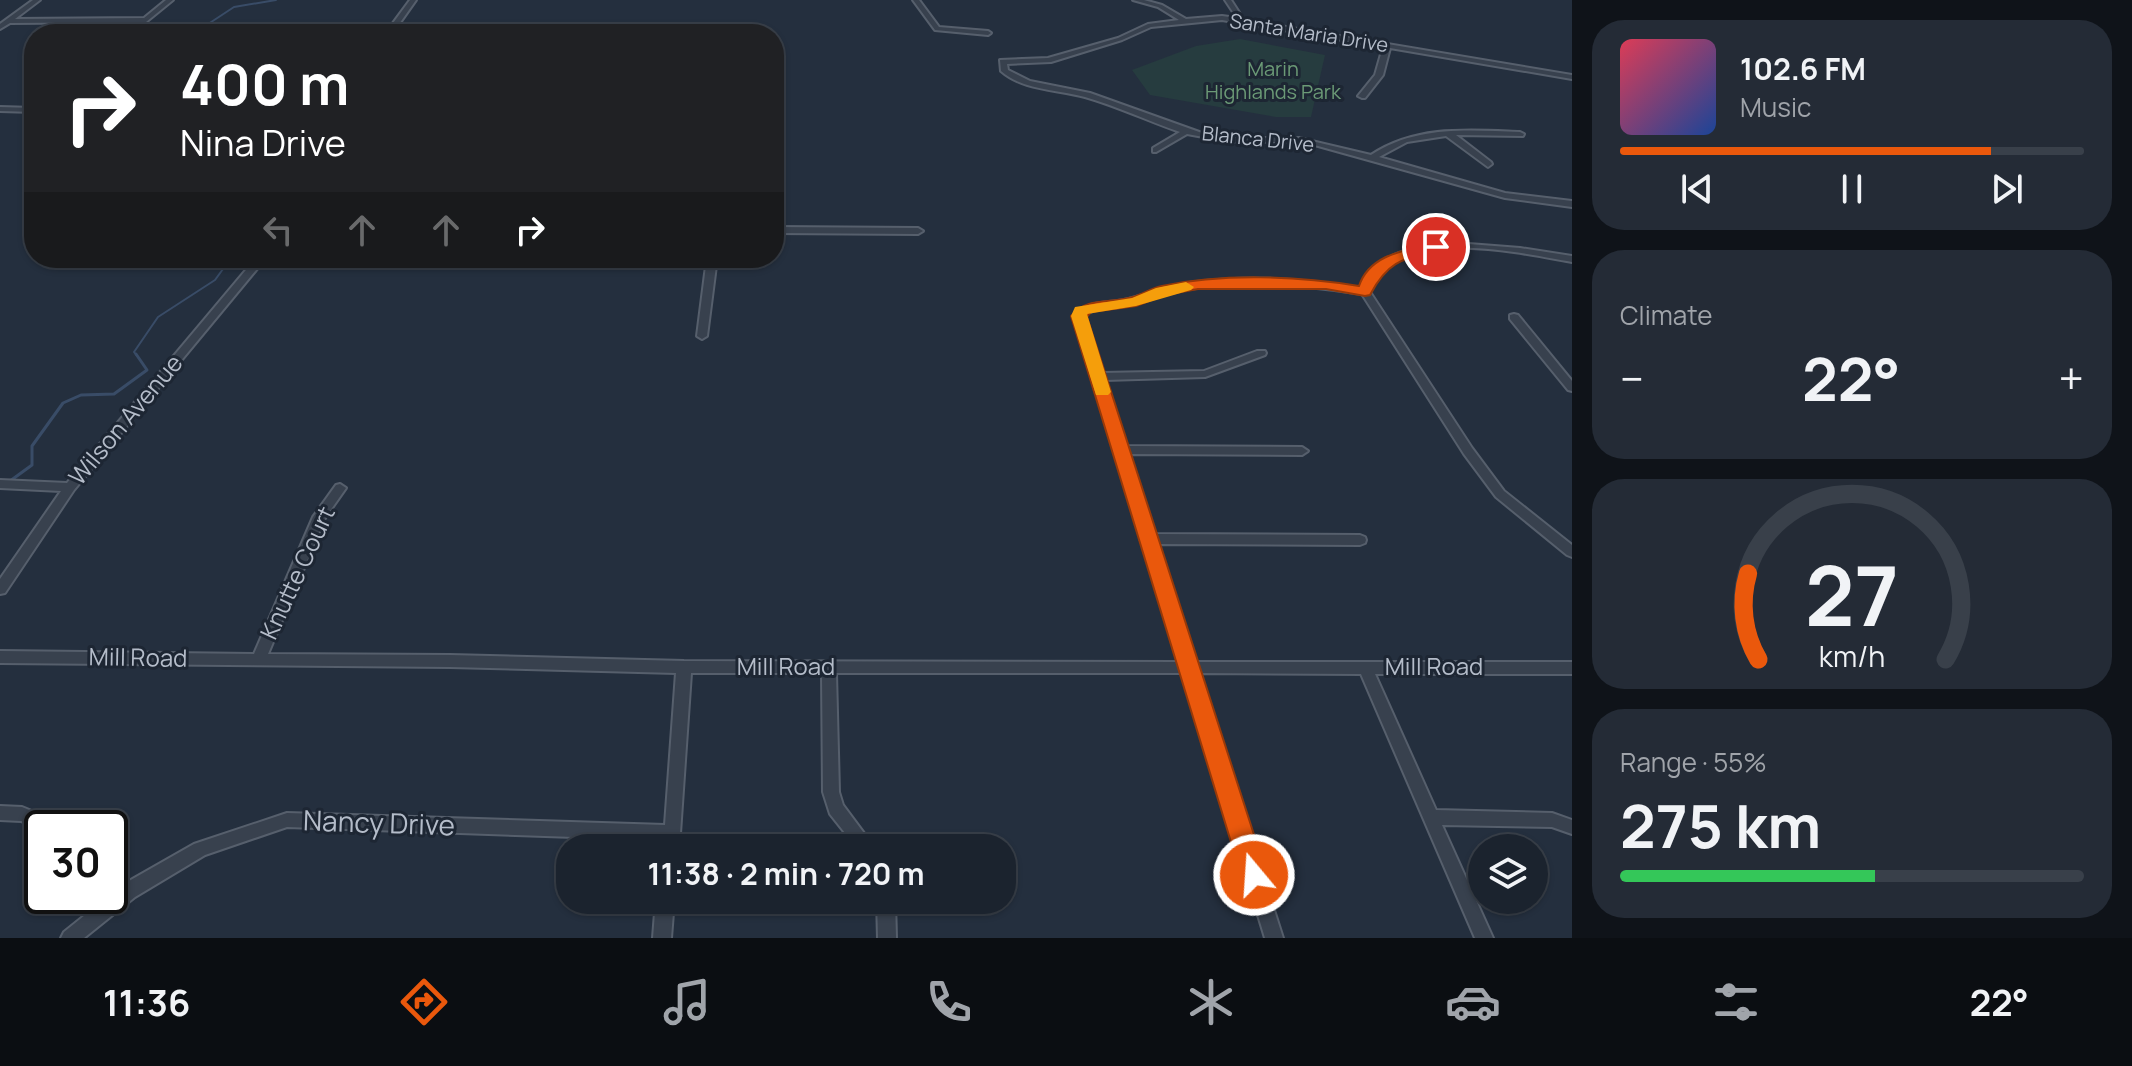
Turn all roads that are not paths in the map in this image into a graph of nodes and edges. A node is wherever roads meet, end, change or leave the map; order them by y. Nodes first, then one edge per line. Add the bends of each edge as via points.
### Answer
1 (37, 0) edge
2 (170, 0) edge
3 (413, 0) edge
4 (916, 0) edge
5 (1136, 0) edge
6 (1228, 0) edge
7 (1183, 20) junction
8 (1241, 20) junction
9 (8, 21) junction
10 (395, 24) edge
11 (0, 27) edge
12 (988, 33) dead end
13 (1387, 46) junction
14 (1003, 62) joint
15 (1572, 77) edge
16 (1362, 96) dead end
17 (0, 109) edge
18 (24, 110) edge
19 (1186, 131) junction
20 (1448, 133) junction
21 (1520, 134) dead end
22 (1156, 150) dead end
23 (1371, 159) junction
24 (1488, 164) dead end
25 (1572, 204) edge
26 (784, 230) edge
27 (918, 231) dead end
28 (1572, 259) edge
29 (253, 268) edge
30 (711, 268) edge
31 (1365, 292) junction
32 (1514, 317) dead end
33 (702, 336) dead end
34 (1261, 353) dead end
35 (1098, 377) junction
36 (1572, 388) edge
37 (1120, 450) junction
38 (1302, 451) dead end
39 (0, 484) edge
40 (70, 487) junction
41 (340, 488) dead end
42 (1146, 539) junction
43 (1360, 540) dead end
44 (1570, 548) edge
45 (0, 589) edge
46 (0, 657) edge
47 (258, 660) junction
48 (684, 667) junction
49 (829, 667) junction
50 (1188, 667) junction
51 (1365, 667) junction
52 (1572, 668) edge
53 (0, 813) edge
54 (24, 815) edge
55 (1431, 817) junction
56 (1572, 827) edge
57 (556, 834) edge
58 (671, 834) edge
59 (856, 834) edge
60 (129, 891) joint
61 (664, 914) edge
62 (886, 914) edge
63 (70, 938) edge
64 (662, 938) edge
65 (887, 938) edge
66 (1274, 938) edge
67 (1484, 938) edge

1 - 9 street
2 - 9 street via 146,20
3 - 10 street
4 - 12 street via 937,29
5 - 7 street
6 - 8 street
7 - 8 street, Santa Maria Drive
7 - 14 street, Santa Maria Drive via 1150,25 1048,60
8 - 13 street, Santa Maria Drive
9 - 11 street
13 - 15 street, Santa Maria Drive
13 - 16 street via 1379,75
14 - 19 street, Blanca Drive via 1005,71 1023,81 1091,96
17 - 18 street
19 - 22 street
19 - 23 street, Blanca Drive via 1234,141 1293,139
20 - 21 street
20 - 23 street via 1396,143
20 - 24 street
23 - 25 street, Blanca Drive via 1499,196
26 - 27 street
28 - 31 street via 1456,246 1417,250 1379,266
29 - 40 street, Wilson Avenue
30 - 33 street
31 - 35 street via 1326,285 1198,284 1123,305 1087,308 1079,316
31 - 44 street via 1500,494
32 - 36 street
34 - 35 street via 1205,374
35 - 37 street
37 - 38 street
37 - 42 street
39 - 40 street
40 - 45 street, Wilson Avenue
41 - 47 street, Knutte Court via 319,517
42 - 43 street
42 - 50 street
46 - 47 street, Mill Road
47 - 48 street, Mill Road
48 - 49 street, Mill Road
48 - 58 street
49 - 50 street, Mill Road
49 - 59 street via 831,792 836,809
50 - 51 street, Mill Road
50 - 66 street
51 - 52 street, Mill Road
51 - 55 street
53 - 54 street
55 - 56 street via 1552,820
55 - 67 street
57 - 60 street, Nancy Drive via 287,820 200,849
60 - 63 street, Nancy Drive
61 - 64 street
62 - 65 street

